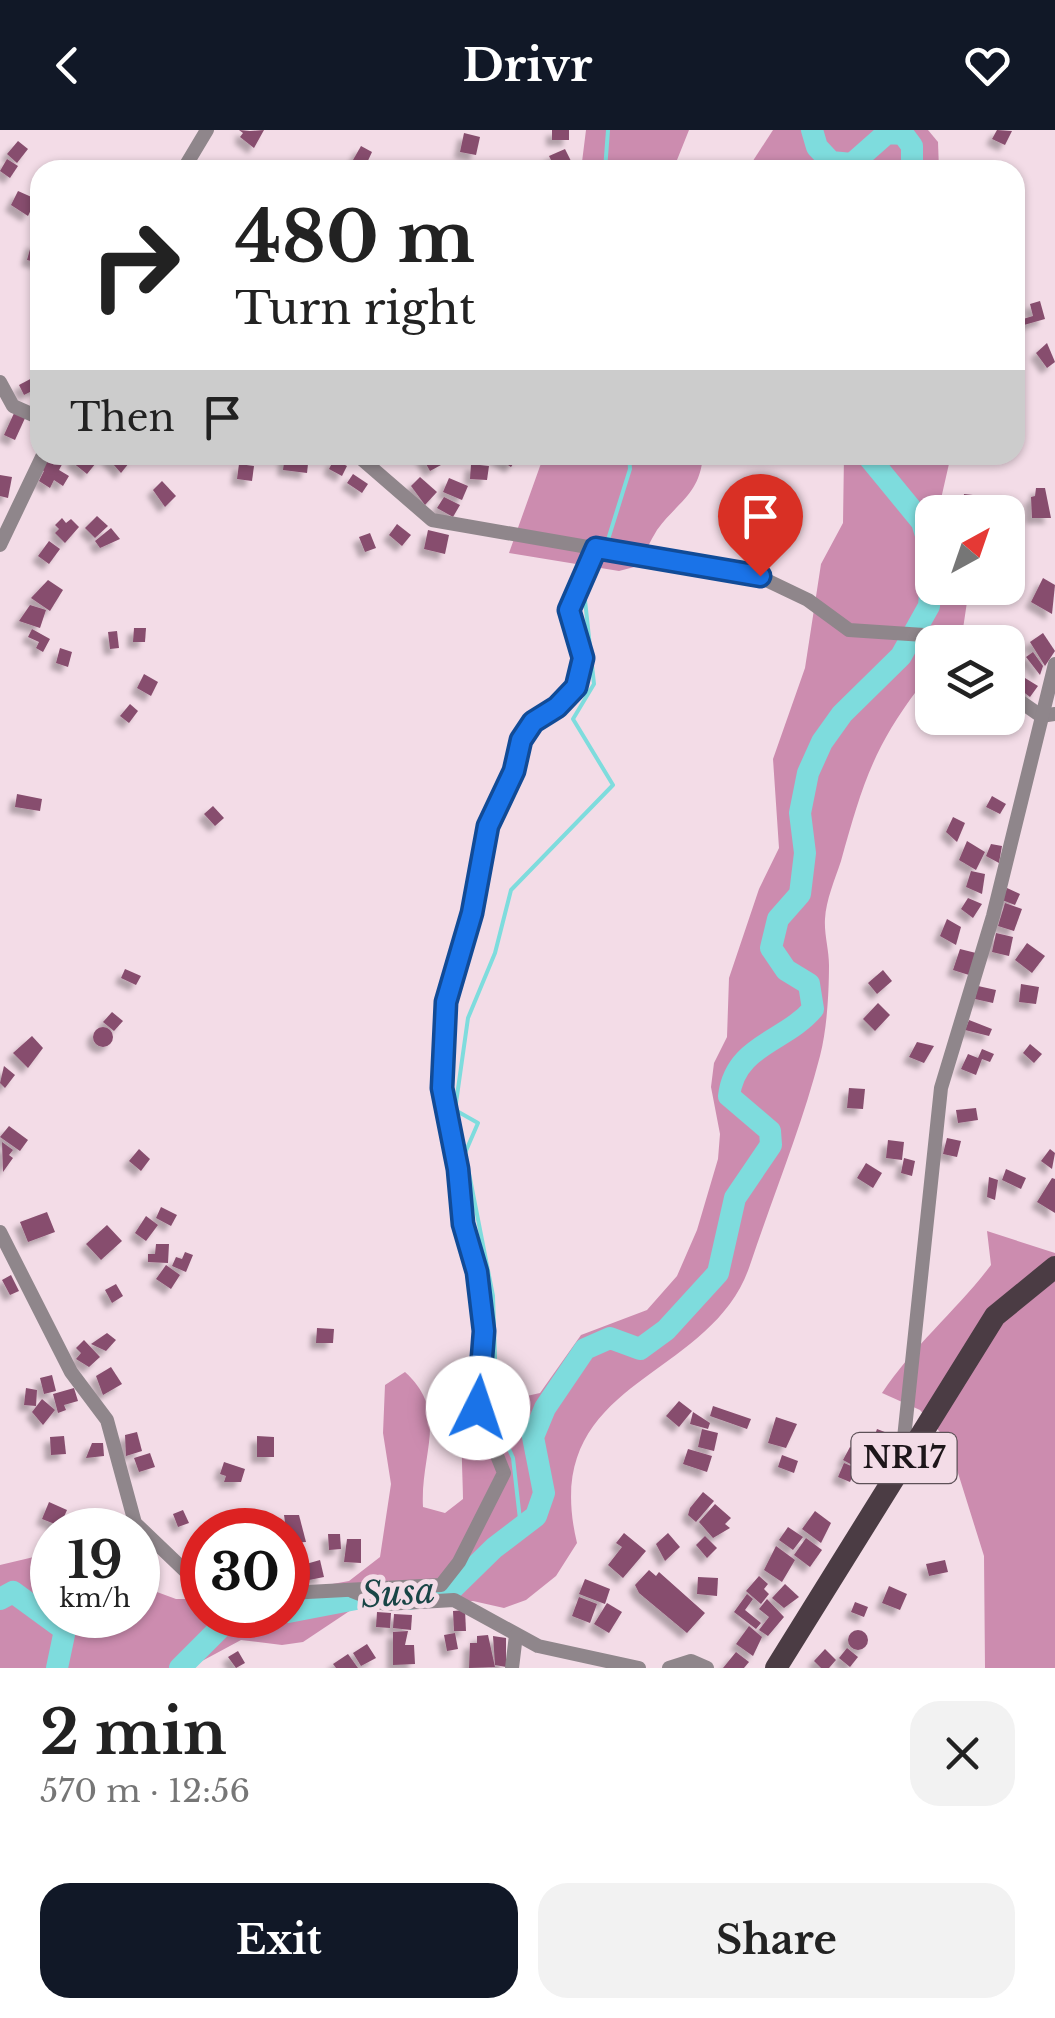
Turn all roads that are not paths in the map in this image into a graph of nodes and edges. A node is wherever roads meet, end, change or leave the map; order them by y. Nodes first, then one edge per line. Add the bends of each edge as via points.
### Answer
1 (206, 130) edge
2 (189, 160) edge
3 (0, 382) edge
4 (30, 414) edge
5 (38, 465) edge
6 (369, 465) edge
7 (0, 545) edge
8 (596, 548) junction
9 (915, 634) edge
10 (1055, 664) edge
11 (1025, 702) edge
12 (1048, 715) edge
13 (0, 1232) edge
14 (1055, 1267) edge
15 (901, 1463) junction
16 (180, 1566) edge
17 (352, 1590) junction
18 (310, 1592) edge
19 (516, 1635) junction
20 (512, 1668) edge
21 (639, 1668) edge
22 (669, 1668) edge
23 (707, 1668) edge
24 (776, 1668) edge

1 - 2 street
3 - 4 street via 13,406
5 - 7 street
6 - 8 street via 432,520
8 - 9 street via 760,576 848,630
8 - 17 street via 569,610 583,658 576,687 521,740 488,826 446,1002 442,1088 484,1331 478,1408 504,1472 441,1585
10 - 12 street
11 - 12 street
12 - 15 street via 940,1088
13 - 16 street via 72,1372 107,1420 135,1523
14 - 15 main road, NR17 via 995,1316
15 - 24 main road, NR17
17 - 18 street
17 - 19 street via 386,1604 454,1600
19 - 20 street
19 - 21 street
22 - 23 street via 684,1661

